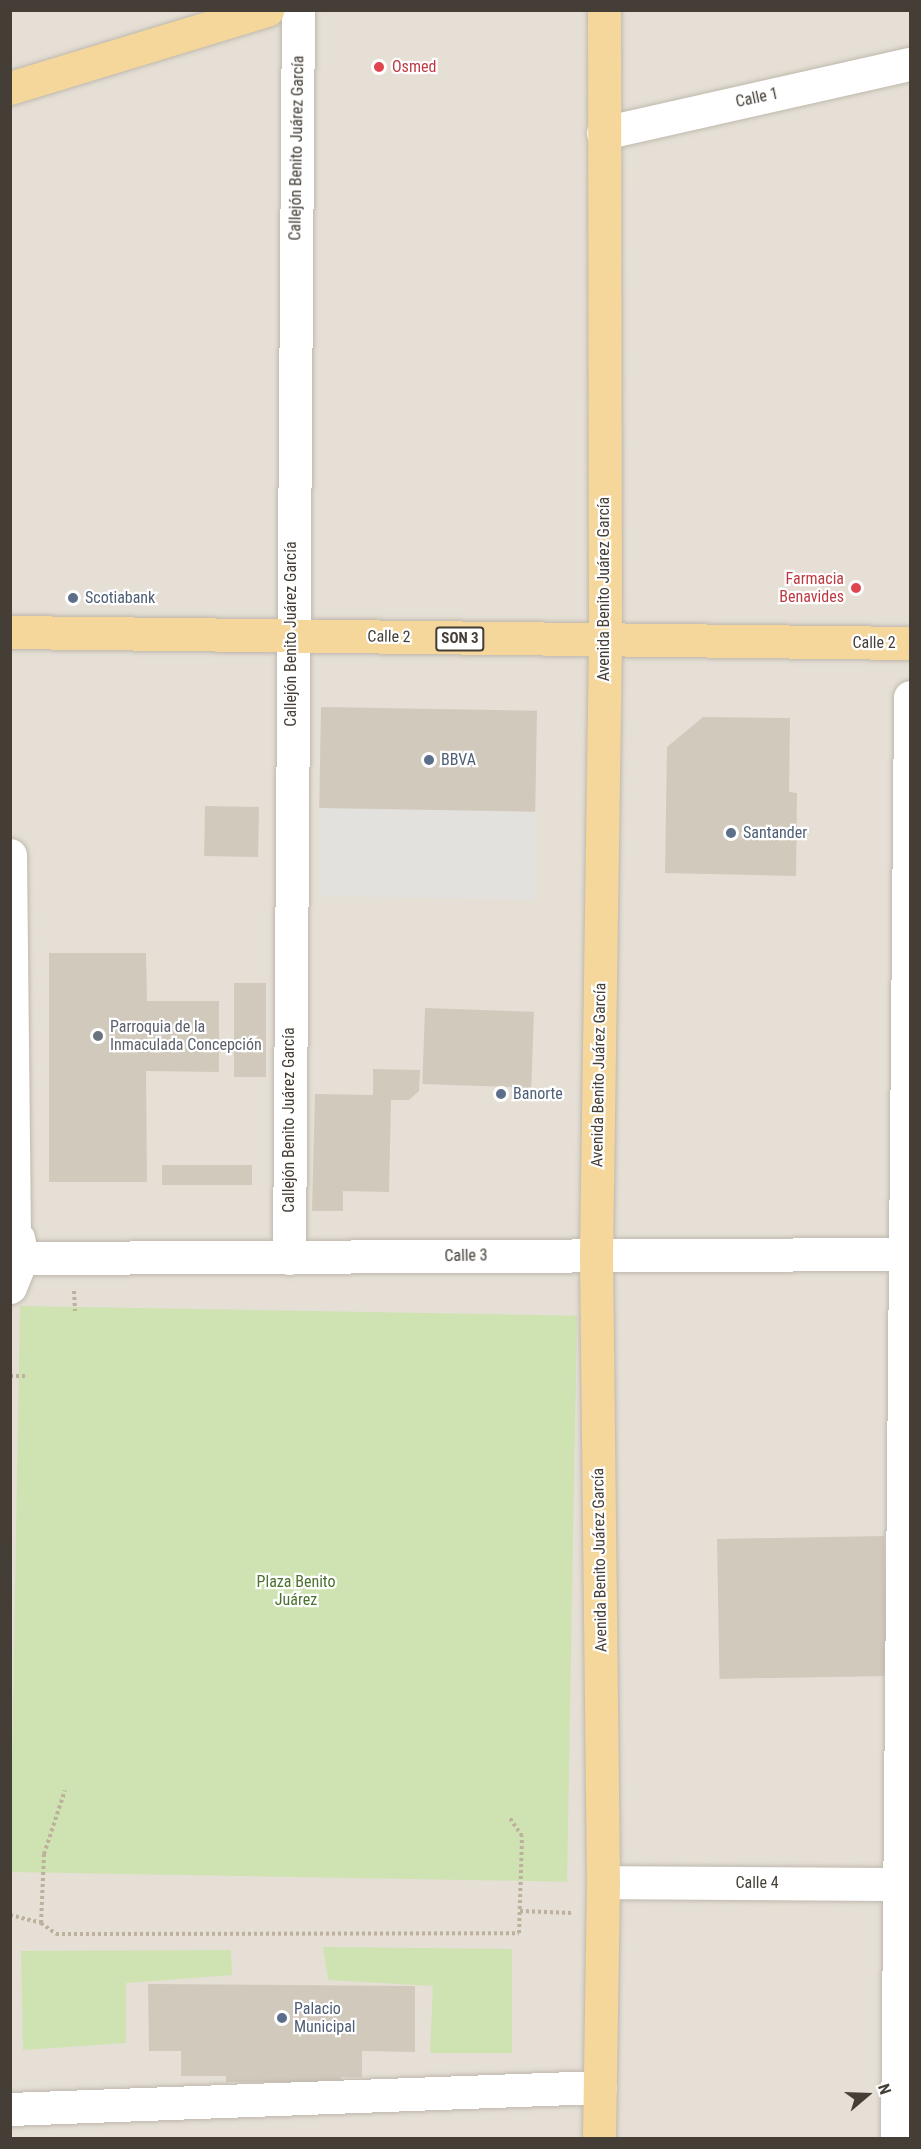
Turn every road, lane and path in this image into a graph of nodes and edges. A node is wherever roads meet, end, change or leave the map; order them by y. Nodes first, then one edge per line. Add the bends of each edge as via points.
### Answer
1 (267, 10) edge
2 (298, 10) edge
3 (604, 10) edge
4 (910, 64) edge
5 (10, 88) edge
6 (603, 133) junction
7 (10, 632) edge
8 (291, 635) junction
9 (605, 642) junction
10 (910, 644) edge
11 (910, 697) edge
12 (10, 855) edge
13 (11, 1172) edge
14 (596, 1254) junction
15 (907, 1254) edge
16 (289, 1258) junction
17 (13, 1265) edge
18 (10, 1376) edge
19 (27, 1376) dead end
20 (65, 1790) dead end
21 (510, 1818) dead end
22 (905, 1884) edge
23 (603, 1898) junction
24 (520, 1911) junction
25 (10, 1914) edge
26 (41, 1923) junction
27 (600, 2086) junction
28 (10, 2109) edge
29 (598, 2139) edge
30 (897, 2139) edge

1 - 5 main road
2 - 8 street, Callejón Benito Juárez García
3 - 6 main road, Avenida Benito Juárez García
4 - 6 street, Calle 1
6 - 9 main road, Avenida Benito Juárez García
7 - 8 main road, Calle 2 / SON 3
8 - 9 main road, Calle 2 / SON 3
8 - 16 street, Callejón Benito Juárez García
9 - 10 main road, Calle 2 / SON 3
9 - 14 main road, Avenida Benito Juárez García
11 - 15 street
12 - 13 street
13 - 17 street
14 - 15 street, Calle 3
14 - 16 street, Calle 3
14 - 23 main road, Avenida Benito Juárez García
15 - 22 street
16 - 17 street, Calle 3
18 - 19 path
20 - 26 path via 44,1854
21 - 24 path via 522,1836
22 - 23 street, Calle 4
22 - 30 street
23 - 24 path
23 - 27 main road, Avenida Benito Juárez García
24 - 26 path via 519,1933 56,1934
25 - 26 path
27 - 28 street
27 - 29 main road, Avenida Benito Juárez García

